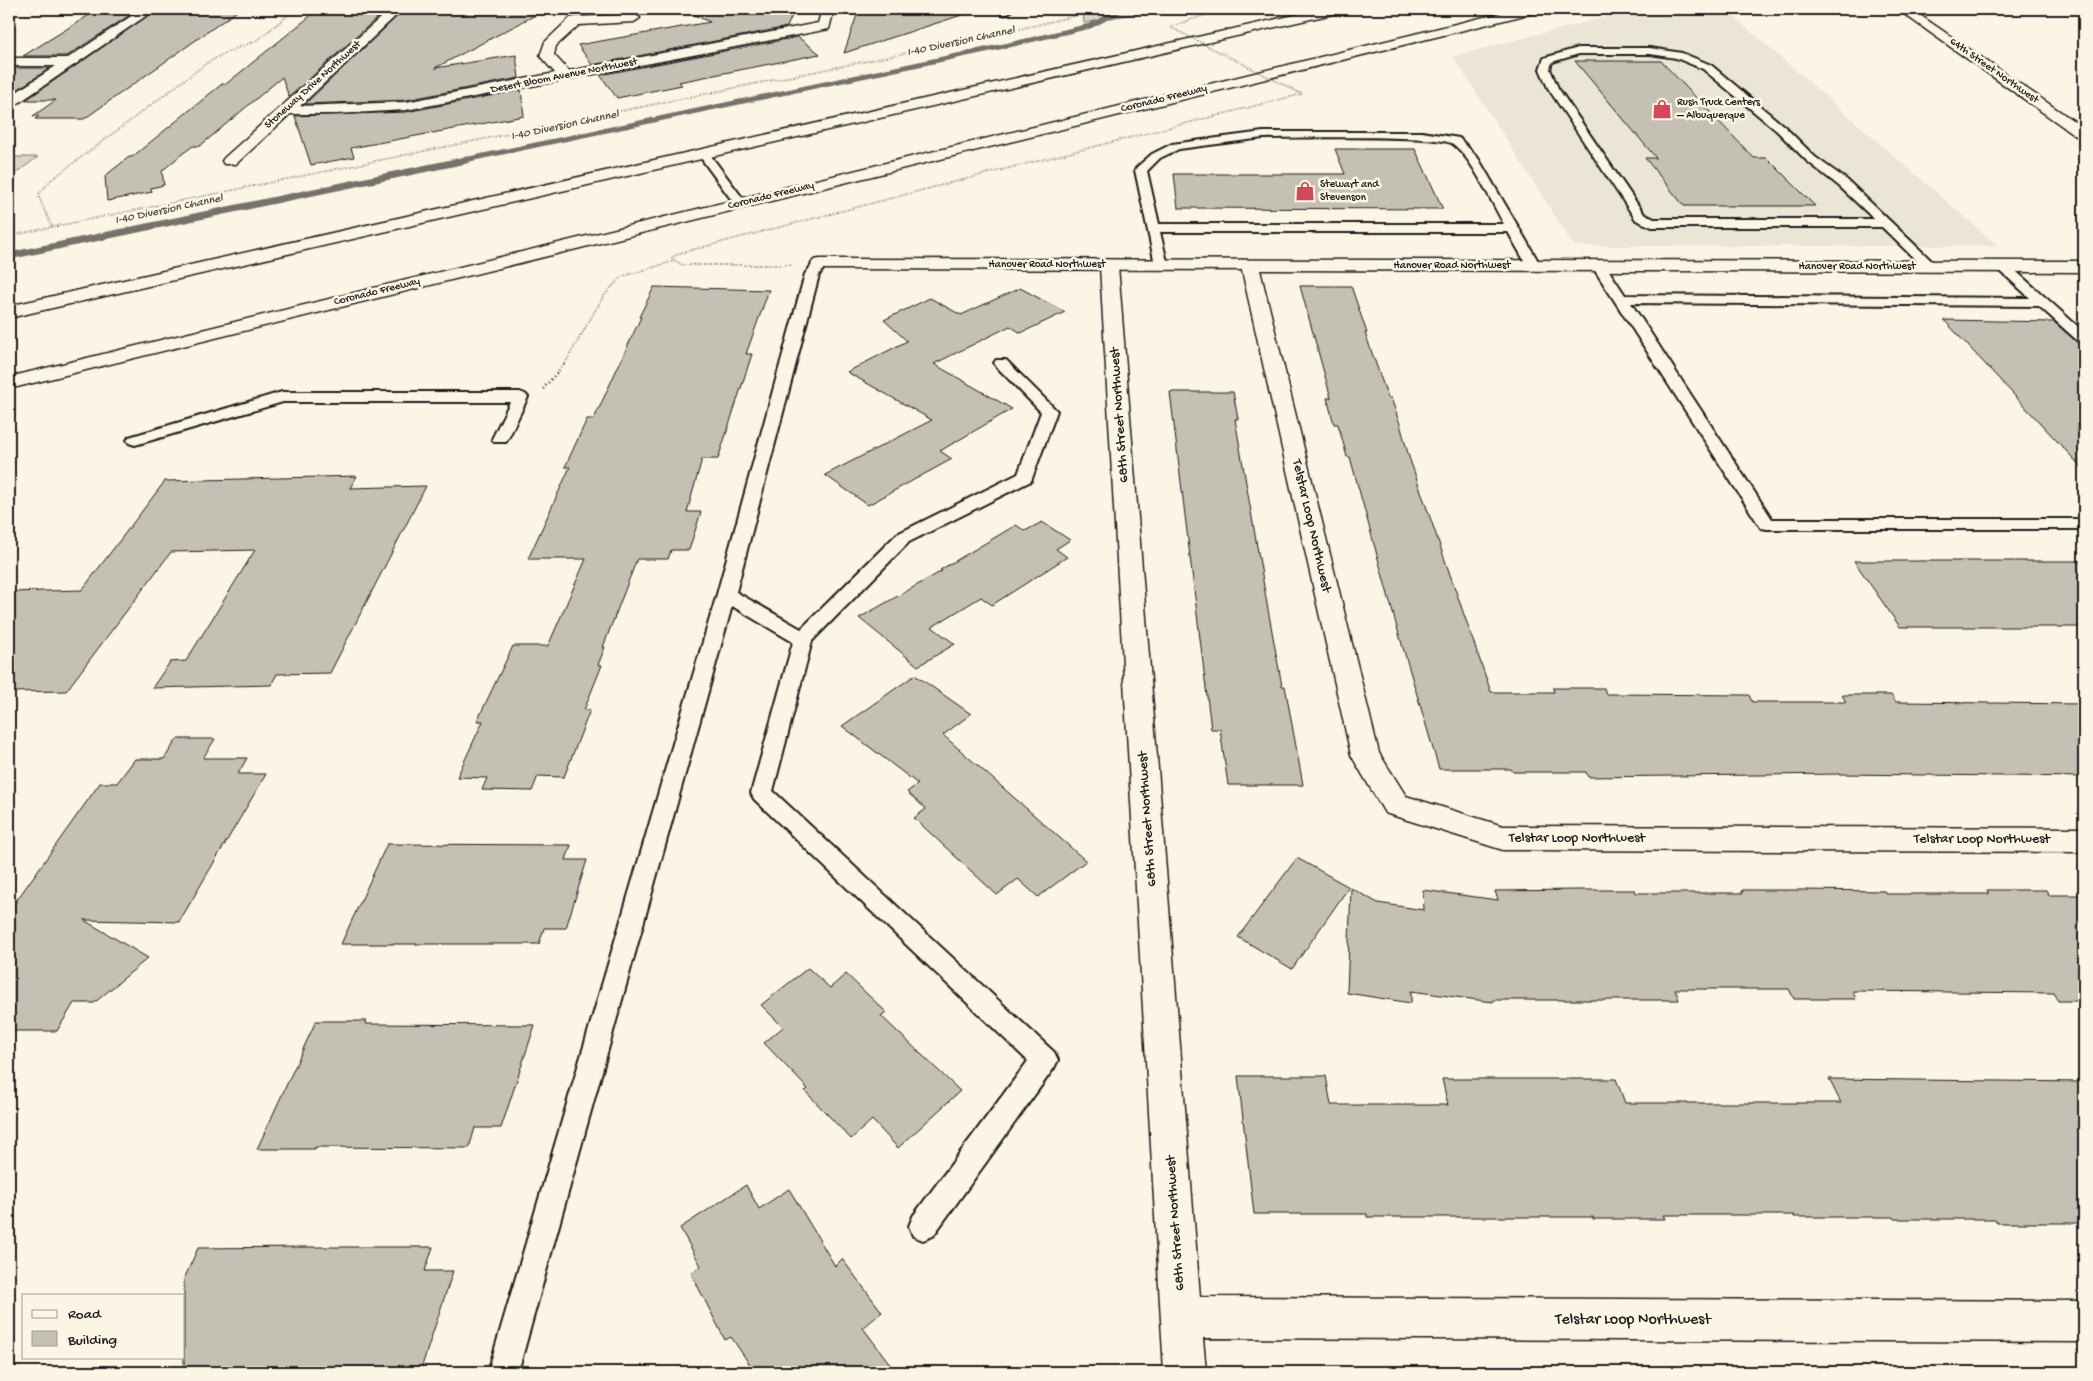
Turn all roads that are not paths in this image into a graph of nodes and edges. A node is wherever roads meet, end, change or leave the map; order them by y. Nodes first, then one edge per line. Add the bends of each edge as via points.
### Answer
1 (150, 9) edge
2 (397, 9) edge
3 (828, 9) edge
4 (1337, 9) edge
5 (1532, 9) edge
6 (1903, 9) edge
7 (634, 18) dead end
8 (9, 62) edge
9 (72, 62) junction
10 (566, 76) junction
11 (9, 103) edge
12 (284, 110) junction
13 (2084, 135) edge
14 (704, 154) junction
15 (230, 161) dead end
16 (740, 203) junction
17 (1885, 223) junction
18 (1154, 228) junction
19 (1512, 228) junction
20 (820, 264) joint
21 (1109, 266) junction
22 (1161, 266) junction
23 (1250, 266) junction
24 (1534, 266) junction
25 (1599, 266) junction
26 (1932, 267) junction
27 (2003, 267) junction
28 (2084, 267) edge
29 (1621, 299) junction
30 (2043, 302) junction
31 (9, 312) edge
32 (2084, 339) edge
33 (1001, 363) dead end
34 (9, 383) edge
35 (500, 439) dead end
36 (135, 440) dead end
37 (2084, 524) edge
38 (726, 594) junction
39 (803, 639) junction
40 (2084, 840) edge
41 (923, 1226) dead end
42 (1182, 1317) junction
43 (2084, 1322) edge
44 (503, 1372) edge
45 (1186, 1372) edge

1 - 9 main road
2 - 12 main road, Stoneway Drive Northwest
3 - 10 main road, Desert Bloom Avenue Northwest via 824,26
4 - 14 main road
5 - 16 main road, Coronado Freeway
6 - 13 main road, 64th Street Northwest
7 - 10 main road via 575,21 550,46 547,56
8 - 9 main road
9 - 11 main road
10 - 12 main road, Desert Bloom Avenue Northwest via 406,106
12 - 15 main road, Stoneway Drive Northwest
14 - 16 lane
14 - 31 main road
16 - 34 main road, Coronado Freeway
17 - 17 lane via 1708,67 1678,55 1650,51 1578,51 1548,60 1545,69 1553,88 1640,217 1652,223
17 - 26 lane
18 - 19 lane
18 - 19 lane via 1141,170 1156,156 1176,146 1263,135 1422,135 1455,140 1472,158
18 - 22 lane
19 - 24 lane
20 - 21 main road, Hanover Road Northwest
20 - 38 lane via 812,274
21 - 22 main road, Hanover Road Northwest
21 - 42 main road, 68th Street Northwest
22 - 23 main road, Hanover Road Northwest
23 - 24 main road, Hanover Road Northwest
23 - 40 main road, Telstar Loop Northwest via 1365,755 1396,805 1503,838
24 - 25 main road, Hanover Road Northwest
25 - 26 main road, Hanover Road Northwest
25 - 29 lane
26 - 27 main road, Hanover Road Northwest
27 - 28 main road, Hanover Road Northwest
27 - 30 lane
29 - 30 lane
29 - 37 lane via 1767,524
30 - 32 lane
33 - 39 lane via 1049,411 1025,477 903,538
35 - 36 lane via 520,397 282,397
38 - 39 lane
38 - 44 lane
39 - 41 lane via 762,793 1044,1060
42 - 43 main road, Telstar Loop Northwest
42 - 45 main road, 68th Street Northwest

